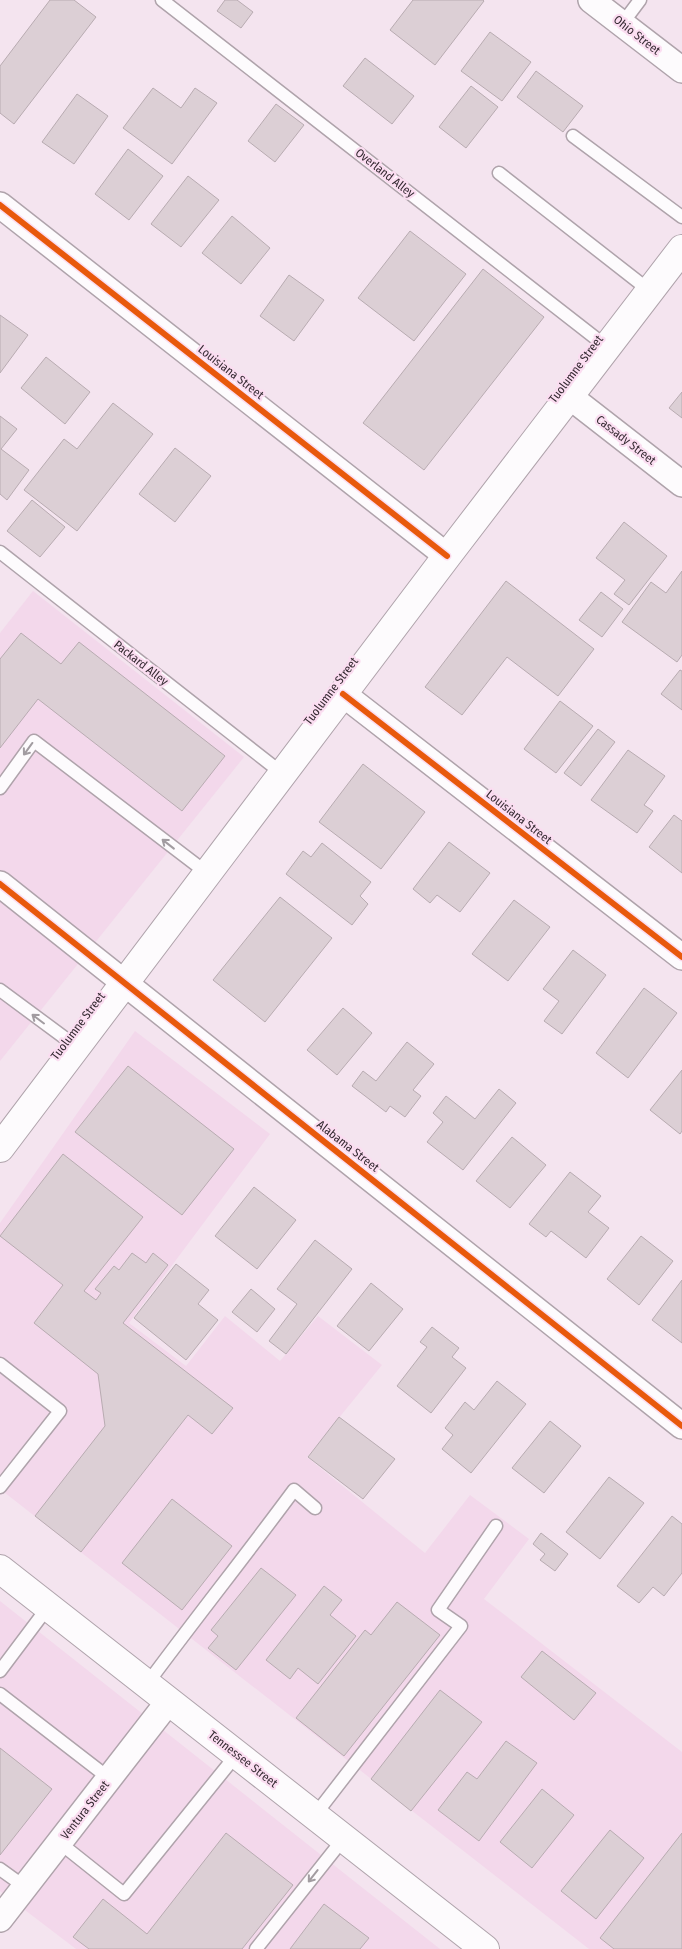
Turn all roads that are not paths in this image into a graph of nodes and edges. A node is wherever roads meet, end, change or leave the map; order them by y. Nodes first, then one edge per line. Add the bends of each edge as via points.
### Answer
1 (162, 0) edge
2 (591, 0) edge
3 (640, 0) edge
4 (622, 24) junction
5 (682, 70) edge
6 (573, 136) dead end
7 (499, 173) dead end
8 (0, 205) edge
9 (682, 217) edge
10 (682, 249) edge
11 (650, 291) junction
12 (607, 347) junction
13 (570, 396) junction
14 (682, 484) edge
15 (0, 552) edge
16 (447, 556) junction
17 (343, 694) junction
18 (283, 774) junction
19 (0, 788) edge
20 (207, 874) junction
21 (0, 884) edge
22 (682, 958) edge
23 (125, 984) junction
24 (0, 990) edge
25 (77, 1047) junction
26 (0, 1148) edge
27 (0, 1364) edge
28 (682, 1426) edge
29 (0, 1487) edge
30 (315, 1508) dead end
31 (496, 1526) dead end
32 (0, 1569) edge
33 (48, 1607) junction
34 (0, 1671) edge
35 (147, 1684) junction
36 (0, 1694) edge
37 (169, 1701) junction
38 (237, 1754) junction
39 (110, 1778) junction
40 (315, 1815) junction
41 (344, 1838) junction
42 (60, 1843) junction
43 (0, 1869) edge
44 (25, 1887) junction
45 (0, 1919) edge
46 (256, 1949) edge
47 (485, 1949) edge

1 - 12 lane, Overland Alley
2 - 4 street, Ohio Street
3 - 4 lane
4 - 5 street, Ohio Street
6 - 9 lane
7 - 11 lane
8 - 16 street, Louisiana Street
10 - 11 main road, Tuolumne Street
11 - 12 main road, Tuolumne Street
12 - 13 main road, Tuolumne Street
13 - 14 street, Cassady Street
13 - 16 main road, Tuolumne Street
15 - 18 lane, Packard Alley
16 - 17 main road, Tuolumne Street
17 - 18 main road, Tuolumne Street
17 - 22 street, Louisiana Street
18 - 20 main road, Tuolumne Street
20 -> 19 lane via 34,741
20 - 23 main road, Tuolumne Street
21 - 23 street, Alabama Street
23 - 25 main road, Tuolumne Street
23 - 28 street, Alabama Street
25 -> 24 lane
25 - 26 main road, Tuolumne Street
27 - 29 lane via 60,1411
30 - 35 lane via 294,1490
31 - 40 lane via 438,1610 461,1626
32 - 33 main road, Tennessee Street
33 - 34 lane
33 - 35 main road, Tennessee Street
35 - 37 main road, Tennessee Street
36 - 39 lane
37 - 38 main road, Tennessee Street
37 - 39 street, Ventura Street
38 - 40 main road, Tennessee Street
38 - 42 lane via 124,1894
39 - 42 street, Ventura Street
40 - 41 main road, Tennessee Street
41 -> 46 lane
41 - 47 main road, Tennessee Street
42 - 44 street, Ventura Street
43 - 44 lane
44 - 45 street, Ventura Street

